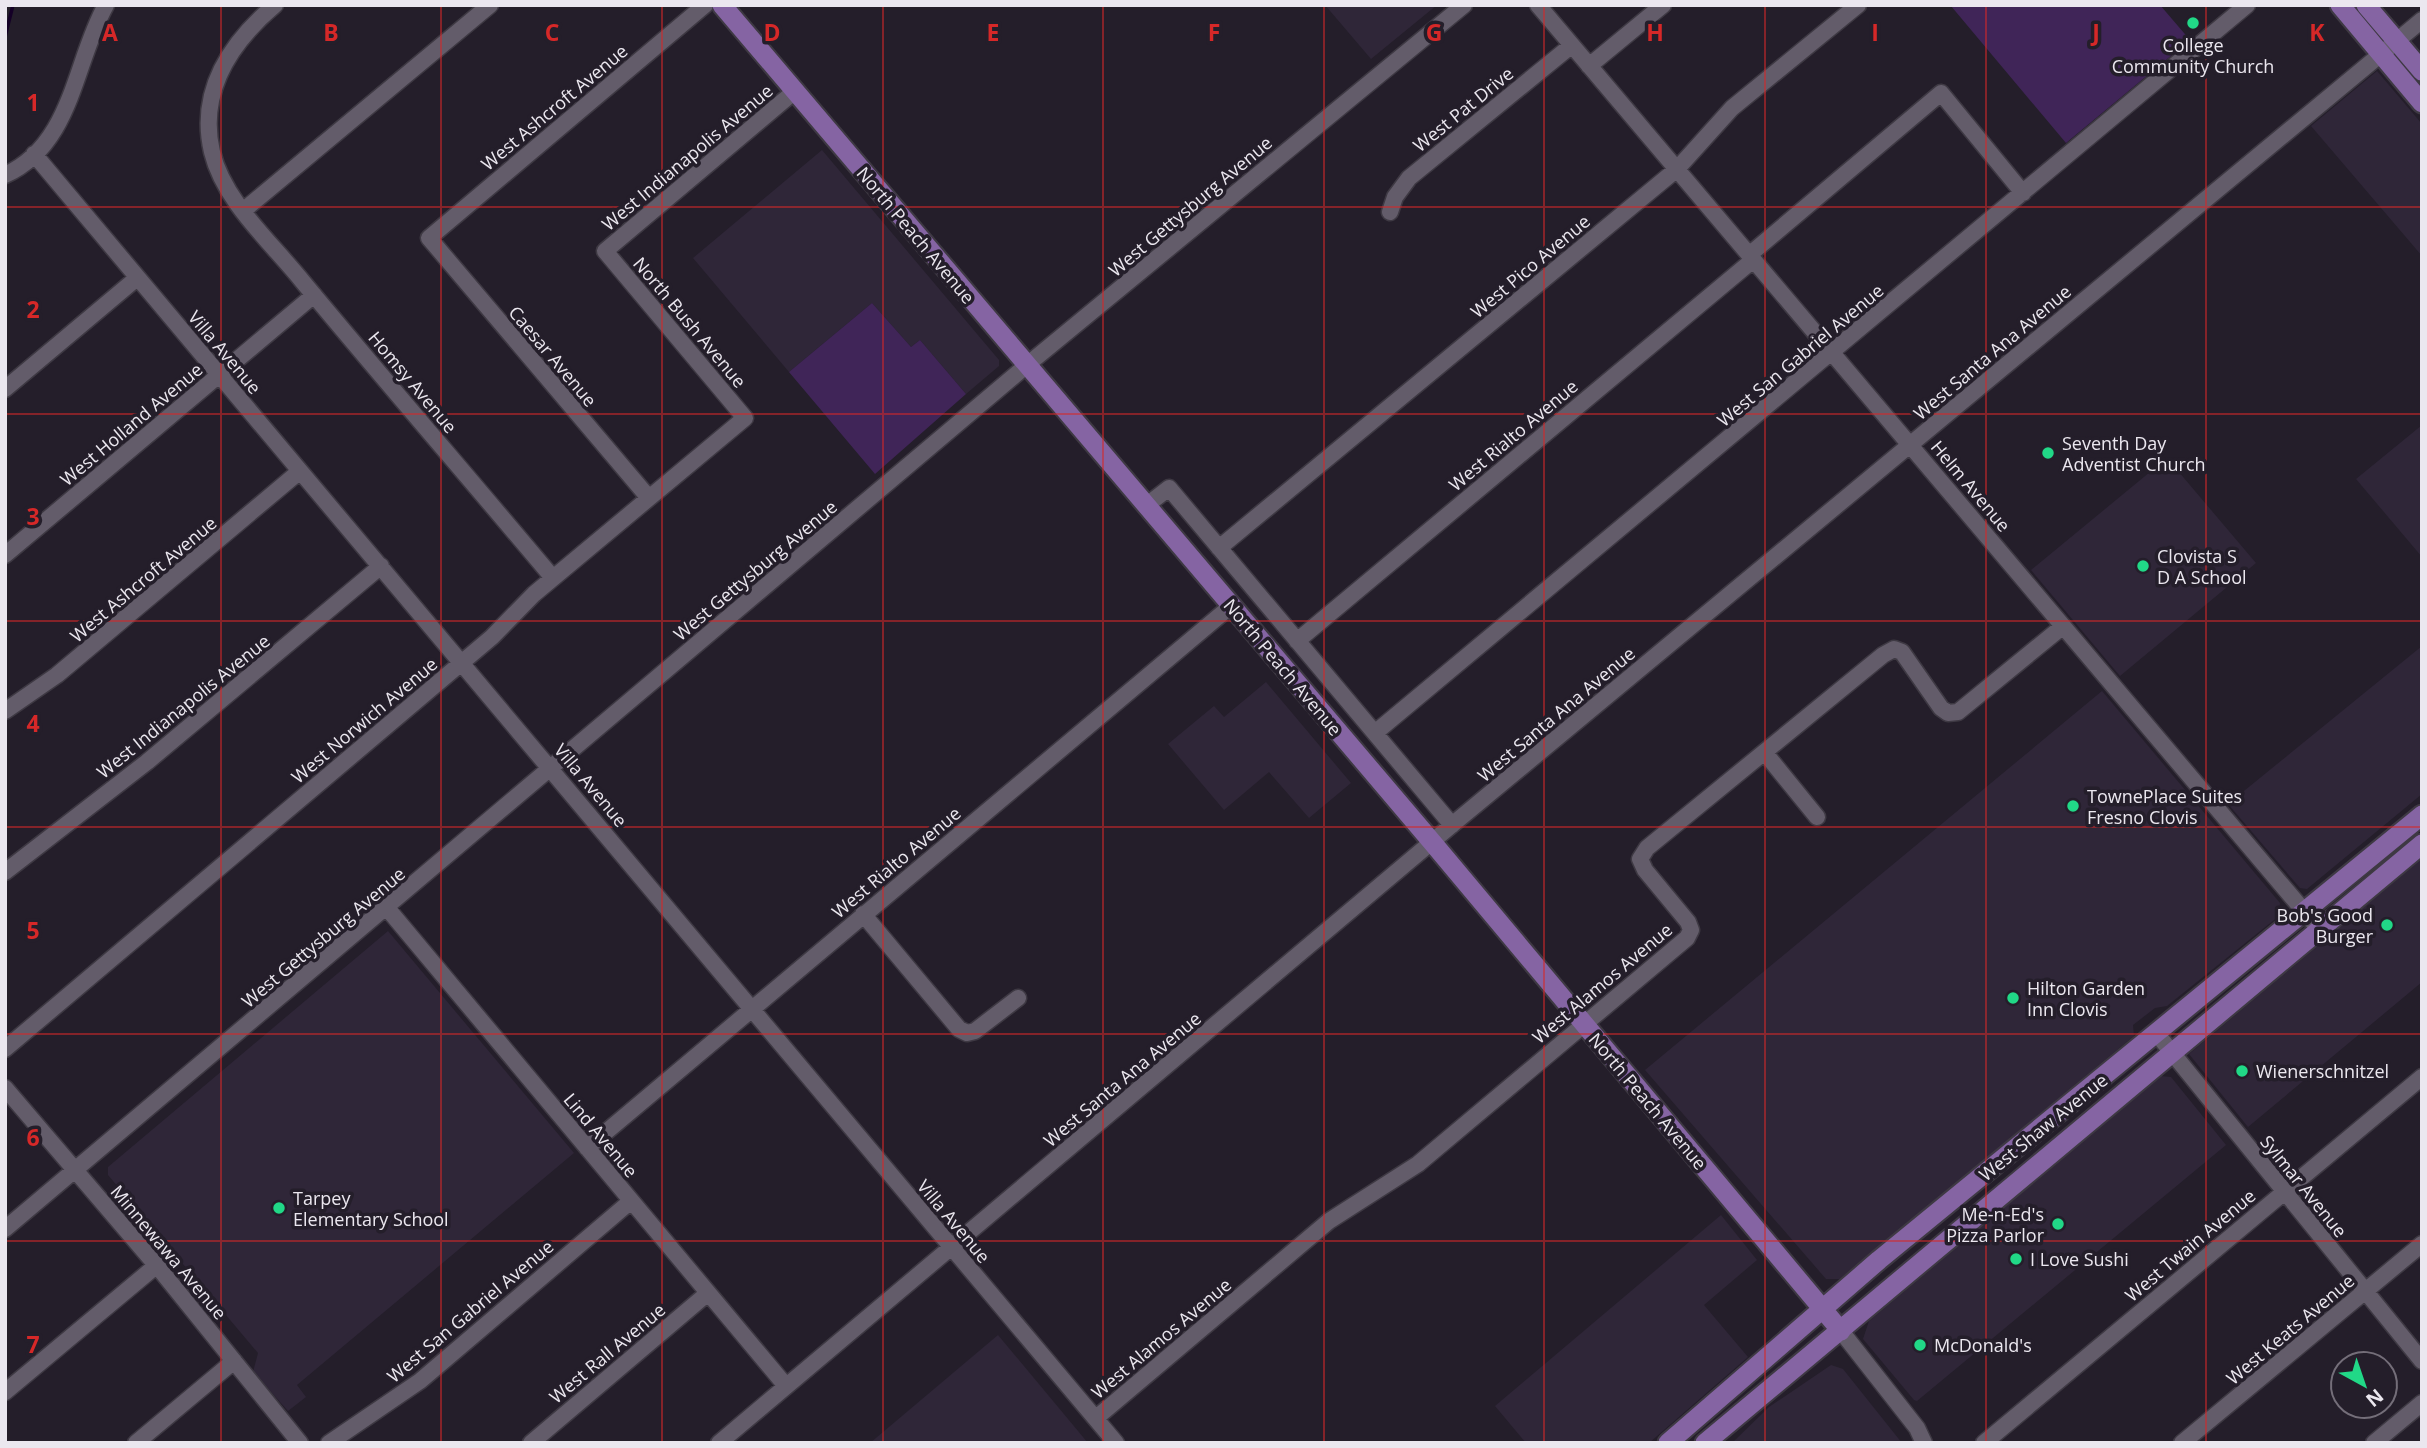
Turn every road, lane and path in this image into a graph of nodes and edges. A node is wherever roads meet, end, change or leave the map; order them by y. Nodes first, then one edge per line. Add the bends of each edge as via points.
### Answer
1 (106, 5) edge
2 (275, 5) edge
3 (490, 5) edge
4 (705, 5) edge
5 (722, 5) edge
6 (1464, 5) edge
7 (1538, 5) edge
8 (1663, 5) edge
9 (1858, 5) edge
10 (2247, 5) edge
11 (2340, 5) edge
12 (2366, 5) edge
13 (2422, 20) edge
14 (1572, 45) junction
15 (2388, 47) junction
16 (1589, 66) junction
17 (2422, 72) edge
18 (794, 91) junction
19 (2422, 103) edge
20 (34, 154) junction
21 (1677, 169) junction
22 (5, 175) edge
23 (2023, 193) junction
24 (244, 210) junction
25 (1390, 212) dead end
26 (429, 239) joint
27 (605, 251) joint
28 (1751, 257) junction
29 (137, 278) junction
30 (314, 295) junction
31 (1832, 354) junction
32 (1027, 365) junction
33 (219, 375) junction
34 (5, 389) edge
35 (745, 418) joint
36 (1911, 444) junction
37 (300, 471) junction
38 (649, 498) junction
39 (1147, 505) junction
40 (1219, 548) junction
41 (5, 555) edge
42 (381, 566) junction
43 (553, 578) junction
44 (1231, 606) junction
45 (2062, 627) junction
46 (1297, 641) junction
47 (463, 661) junction
48 (5, 711) edge
49 (1376, 732) junction
50 (1765, 753) junction
51 (551, 769) junction
52 (2422, 815) edge
53 (1817, 817) dead end
54 (1452, 825) junction
55 (1432, 842) junction
56 (2422, 844) edge
57 (5, 872) edge
58 (387, 908) junction
59 (2304, 912) junction
60 (863, 914) junction
61 (2319, 929) junction
62 (1018, 998) dead end
63 (752, 1008) junction
64 (1583, 1024) junction
65 (2157, 1034) junction
66 (5, 1049) edge
67 (2172, 1052) junction
68 (2422, 1077) edge
69 (5, 1088) edge
70 (587, 1148) junction
71 (76, 1169) junction
72 (2284, 1191) junction
73 (631, 1201) junction
74 (5, 1229) edge
75 (2422, 1244) edge
76 (951, 1247) junction
77 (157, 1265) junction
78 (2364, 1292) junction
79 (708, 1293) junction
80 (1822, 1308) junction
81 (1841, 1331) junction
82 (234, 1361) junction
83 (2422, 1361) edge
84 (786, 1386) junction
85 (5, 1392) edge
86 (2422, 1402) edge
87 (1096, 1418) junction
88 (1921, 1435) edge
89 (136, 1443) edge
90 (300, 1443) edge
91 (329, 1443) edge
92 (531, 1443) edge
93 (719, 1443) edge
94 (1116, 1443) edge
95 (1668, 1443) edge
96 (1705, 1443) edge
97 (1984, 1443) edge
98 (2182, 1443) edge
99 (2374, 1443) edge

1 - 20 street via 58,127
2 - 24 street, Homsy Avenue via 238,41 212,90 208,122 212,152 225,184
3 - 24 street
4 - 26 street, West Ashcroft Avenue
5 - 18 main road, North Peach Avenue
6 - 32 street, West Gettysburg Avenue
7 - 14 street, Helm Avenue
8 - 16 street
9 - 21 street, West Pico Avenue via 1732,108
10 - 23 street, West San Gabriel Avenue
11 - 15 main road
12 - 15 main road
13 - 15 street, West Santa Ana Avenue
14 - 16 street, Helm Avenue
14 - 25 street, West Pat Drive via 1409,178
15 - 17 main road
15 - 19 main road
15 - 36 street, West Santa Ana Avenue
16 - 21 street, Helm Avenue
18 - 27 street, West Indianapolis Avenue
18 - 32 main road, North Peach Avenue
20 - 22 street
20 - 29 street, Villa Avenue
21 - 28 street, Helm Avenue
21 - 40 street, West Pico Avenue
23 - 28 street, West Rialto Avenue via 1941,93
23 - 31 street, West San Gabriel Avenue
24 - 30 street, Homsy Avenue
26 - 38 street, Caesar Avenue
27 - 35 street, North Bush Avenue
28 - 31 street, Helm Avenue
28 - 46 street, West Rialto Avenue
29 - 33 street, Villa Avenue
29 - 34 street
30 - 33 street, West Holland Avenue
30 - 43 street, Homsy Avenue
31 - 36 street, Helm Avenue
31 - 49 street, West San Gabriel Avenue
32 - 39 main road, North Peach Avenue
32 - 51 street, West Gettysburg Avenue
33 - 37 street, Villa Avenue
33 - 41 street, West Holland Avenue
35 - 38 street, West Norwich Avenue
36 - 45 street, Helm Avenue
36 - 54 street, West Santa Ana Avenue
37 - 42 street, Villa Avenue
37 - 48 street, West Ashcroft Avenue via 57,676
38 - 43 street, West Norwich Avenue
39 - 40 street via 1169,488
39 - 44 main road, North Peach Avenue
40 - 46 street
42 - 47 street, Villa Avenue
42 - 57 street, West Indianapolis Avenue via 147,762
43 - 47 street, West Norwich Avenue
44 - 55 main road, North Peach Avenue
44 - 60 street, West Rialto Avenue
45 - 50 street, West Alamos Avenue via 1958,712 1941,708 1909,659 1894,649
45 - 59 street, Helm Avenue
46 - 49 street
47 - 51 street, Villa Avenue
47 - 66 street, West Norwich Avenue
49 - 54 street
50 - 53 street
50 - 64 street, West Alamos Avenue via 1647,848 1640,859 1645,870 1691,930 1688,938
51 - 58 street, West Gettysburg Avenue
51 - 63 street, Villa Avenue
52 - 59 main road, West Shaw Avenue
54 - 55 street, West Santa Ana Avenue
55 - 64 main road, North Peach Avenue
55 - 76 street, West Santa Ana Avenue
56 - 61 main road, West Shaw Avenue
58 - 70 street, Lind Avenue
58 - 71 street, West Gettysburg Avenue
59 - 61 street, Helm Avenue
59 - 65 main road, West Shaw Avenue
60 - 62 street via 959,1029 975,1031
60 - 63 street, West Rialto Avenue
61 - 67 main road, West Shaw Avenue
63 - 70 street, West Rialto Avenue
63 - 76 street, Villa Avenue
64 - 80 main road, North Peach Avenue
64 - 87 street, West Alamos Avenue via 1418,1164 1329,1220
65 - 67 street, Sylmar Avenue
65 - 80 main road, West Shaw Avenue
67 - 72 street, Sylmar Avenue
67 - 81 main road, West Shaw Avenue
68 - 72 street, West Twain Avenue
69 - 71 street, Minnewawa Avenue
70 - 73 street, Lind Avenue
71 - 74 street, West Gettysburg Avenue
71 - 77 street, Minnewawa Avenue
72 - 78 street, Sylmar Avenue
72 - 97 street, West Twain Avenue
73 - 79 street, Lind Avenue
73 - 91 street, West San Gabriel Avenue via 411,1388
75 - 78 street, West Keats Avenue
76 - 84 street, West Santa Ana Avenue
76 - 87 street, Villa Avenue
77 - 82 street, Minnewawa Avenue
77 - 85 street
78 - 83 street, Sylmar Avenue
78 - 98 street, West Keats Avenue
79 - 84 street, Lind Avenue
79 - 92 street, West Rall Avenue
80 - 81 main road, North Peach Avenue
80 - 95 main road, West Shaw Avenue
81 - 88 street
81 - 96 main road, West Shaw Avenue
82 - 89 street
82 - 90 street, Minnewawa Avenue
84 - 93 street, West Santa Ana Avenue
86 - 99 street
87 - 94 street, Villa Avenue

